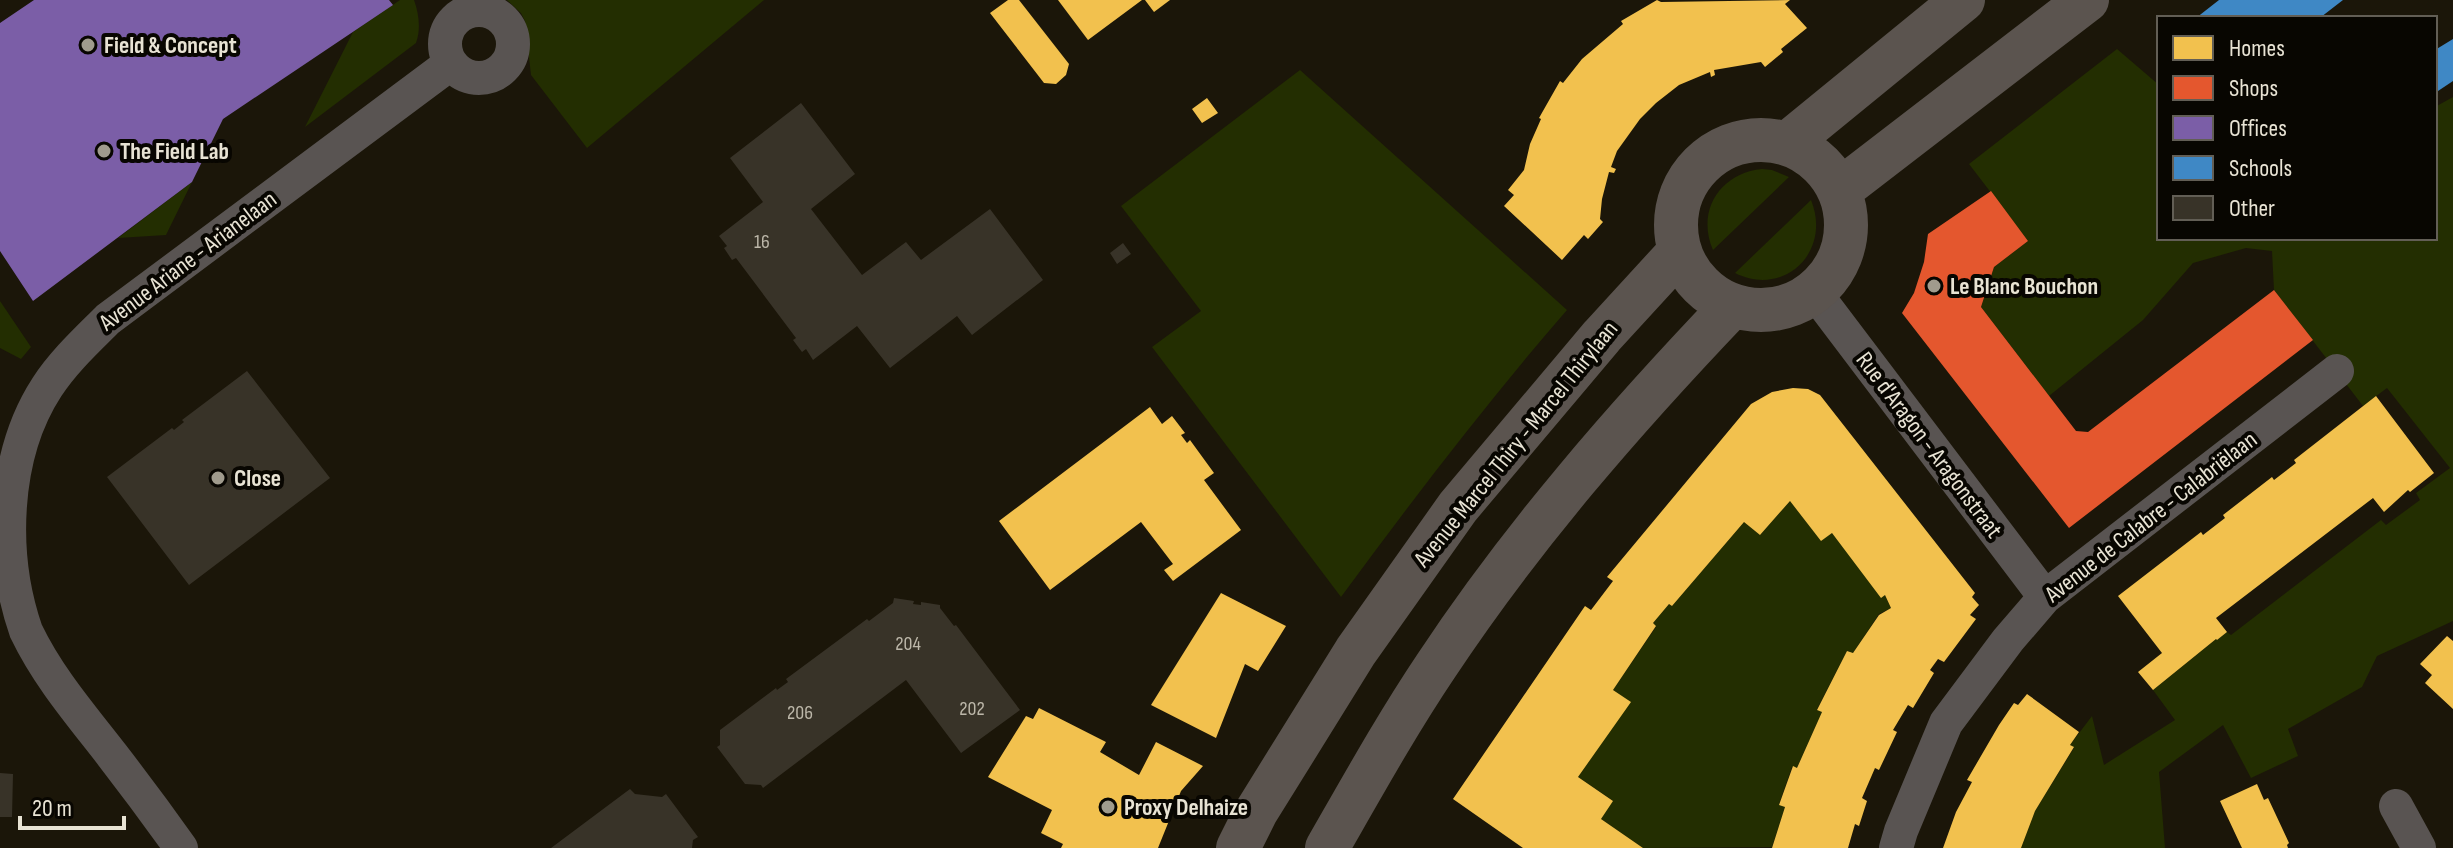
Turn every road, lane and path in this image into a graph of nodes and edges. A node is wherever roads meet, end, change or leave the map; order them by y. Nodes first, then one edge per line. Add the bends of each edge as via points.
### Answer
1 (1963, 0) edge
2 (2087, 0) edge
3 (450, 64) dead end
4 (1788, 143) junction
5 (1840, 190) junction
6 (1680, 251) junction
7 (1815, 293) junction
8 (1732, 306) junction
9 (2337, 371) dead end
10 (2045, 597) junction
11 (2396, 806) dead end
12 (181, 848) edge
13 (1238, 848) edge
14 (1327, 848) edge
15 (1896, 848) edge
16 (2419, 848) edge

1 - 4 main road
2 - 5 main road
3 - 12 street, Avenue Ariane - Arianelaan via 108,319 47,386 26,425 13,463 5,523 10,582 25,629 58,685
4 - 5 main road via 1824,166
4 - 6 main road via 1735,143 1698,167 1678,205
5 - 7 main road via 1846,212 1844,246 1830,277
6 - 8 main road via 1700,286
6 - 13 main road, Avenue Marcel Thiry - Marcel Thirylaan via 1458,507 1356,651
7 - 8 main road via 1777,310
7 - 10 street, Rue d'Aragon - Aragonstraat
8 - 14 main road via 1658,382 1543,518 1436,666
9 - 10 street, Avenue de Calabre - Calabriëlaan
10 - 15 street, Avenue de Calabre - Calabriëlaan via 1946,723
11 - 16 street

